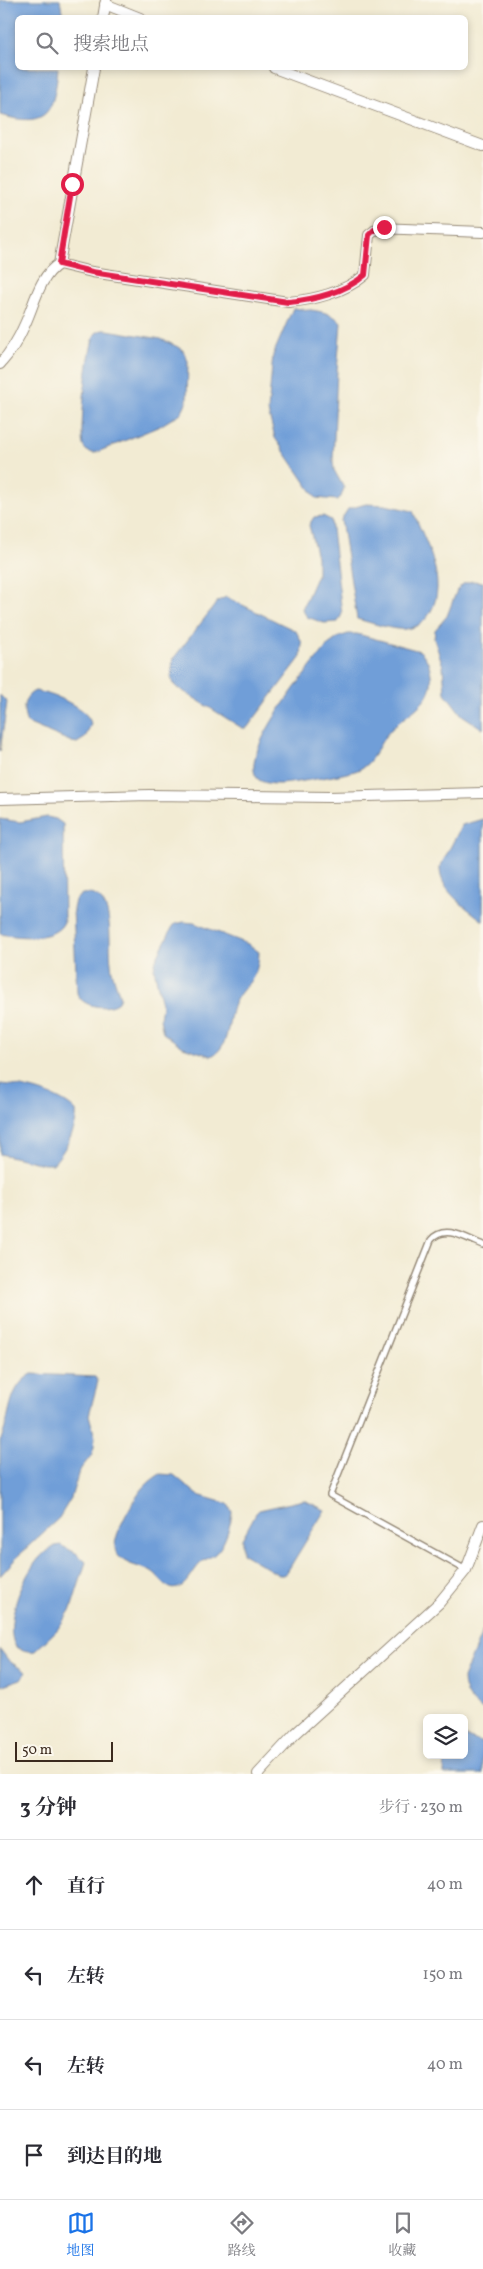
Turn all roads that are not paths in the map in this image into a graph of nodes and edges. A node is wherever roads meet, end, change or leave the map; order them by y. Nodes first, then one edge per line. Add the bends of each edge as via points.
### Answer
1 (106, 2) edge
2 (104, 15) edge
3 (134, 15) edge
4 (94, 70) edge
5 (279, 70) edge
6 (483, 146) edge
7 (483, 232) edge
8 (59, 264) junction
9 (0, 364) edge
10 (483, 793) edge
11 (0, 799) edge
12 (483, 1245) edge
13 (483, 1525) edge
14 (466, 1570) junction
15 (258, 1774) edge

1 - 2 street
1 - 3 street
4 - 8 street
5 - 6 street
7 - 8 street via 378,228 369,235 365,275 354,285 303,301 288,302 102,274
8 - 9 street via 45,278 24,327
10 - 11 street
12 - 14 lane via 448,1232 431,1240 330,1496
13 - 14 street
14 - 15 street via 439,1604 295,1734

